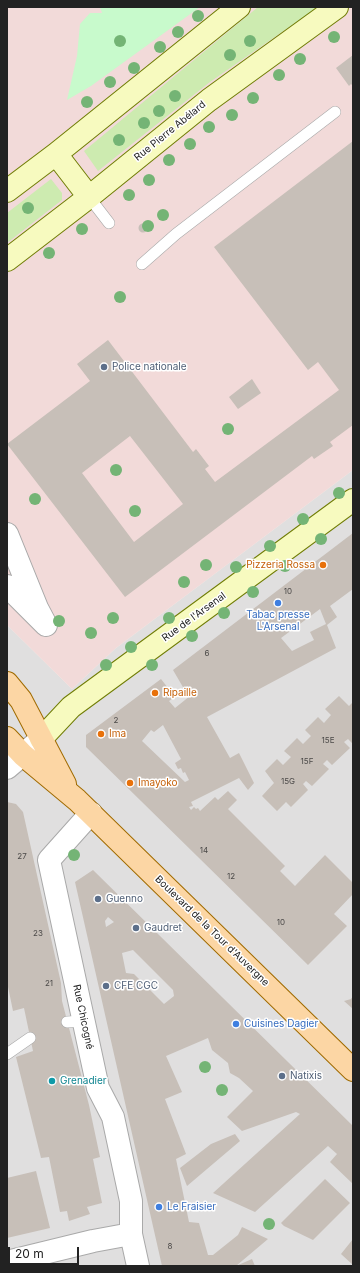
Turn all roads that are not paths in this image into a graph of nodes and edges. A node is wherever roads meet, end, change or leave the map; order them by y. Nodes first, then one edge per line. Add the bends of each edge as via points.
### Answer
1 (238, 7) edge
2 (337, 7) edge
3 (335, 112) dead end
4 (56, 154) junction
5 (7, 191) edge
6 (89, 197) junction
7 (109, 222) dead end
8 (7, 260) edge
9 (142, 264) dead end
10 (353, 500) edge
11 (7, 534) edge
12 (7, 586) edge
13 (7, 683) edge
14 (7, 738) edge
15 (41, 739) junction
16 (15, 761) edge
17 (70, 792) junction
18 (90, 812) junction
19 (30, 1038) dead end
20 (7, 1054) edge
21 (353, 1070) edge
22 (131, 1234) junction
23 (7, 1262) edge
24 (138, 1266) edge

1 - 4 street
2 - 6 street, Rue Pierre Abélard via 209,100
3 - 9 lane via 176,234
4 - 5 street
4 - 6 street
6 - 7 lane
6 - 8 street, Rue Pierre Abélard
10 - 15 street, Rue de l'Arsenal via 71,707
11 - 12 street via 46,625
13 - 15 main road, Boulevard de la Tour d'Auvergne via 21,700
14 - 16 main road, Boulevard de la Tour d'Auvergne
15 - 16 street
15 - 17 main road, Boulevard de la Tour d'Auvergne
16 - 17 main road, Boulevard de la Tour d'Auvergne
17 - 18 main road, Boulevard de la Tour d'Auvergne
18 - 21 main road, Boulevard de la Tour d'Auvergne
18 - 22 street, Rue Chicogné via 49,860 75,1021 98,1088 113,1117 131,1201
19 - 20 lane
22 - 23 street
22 - 24 street, Rue Chicogné

